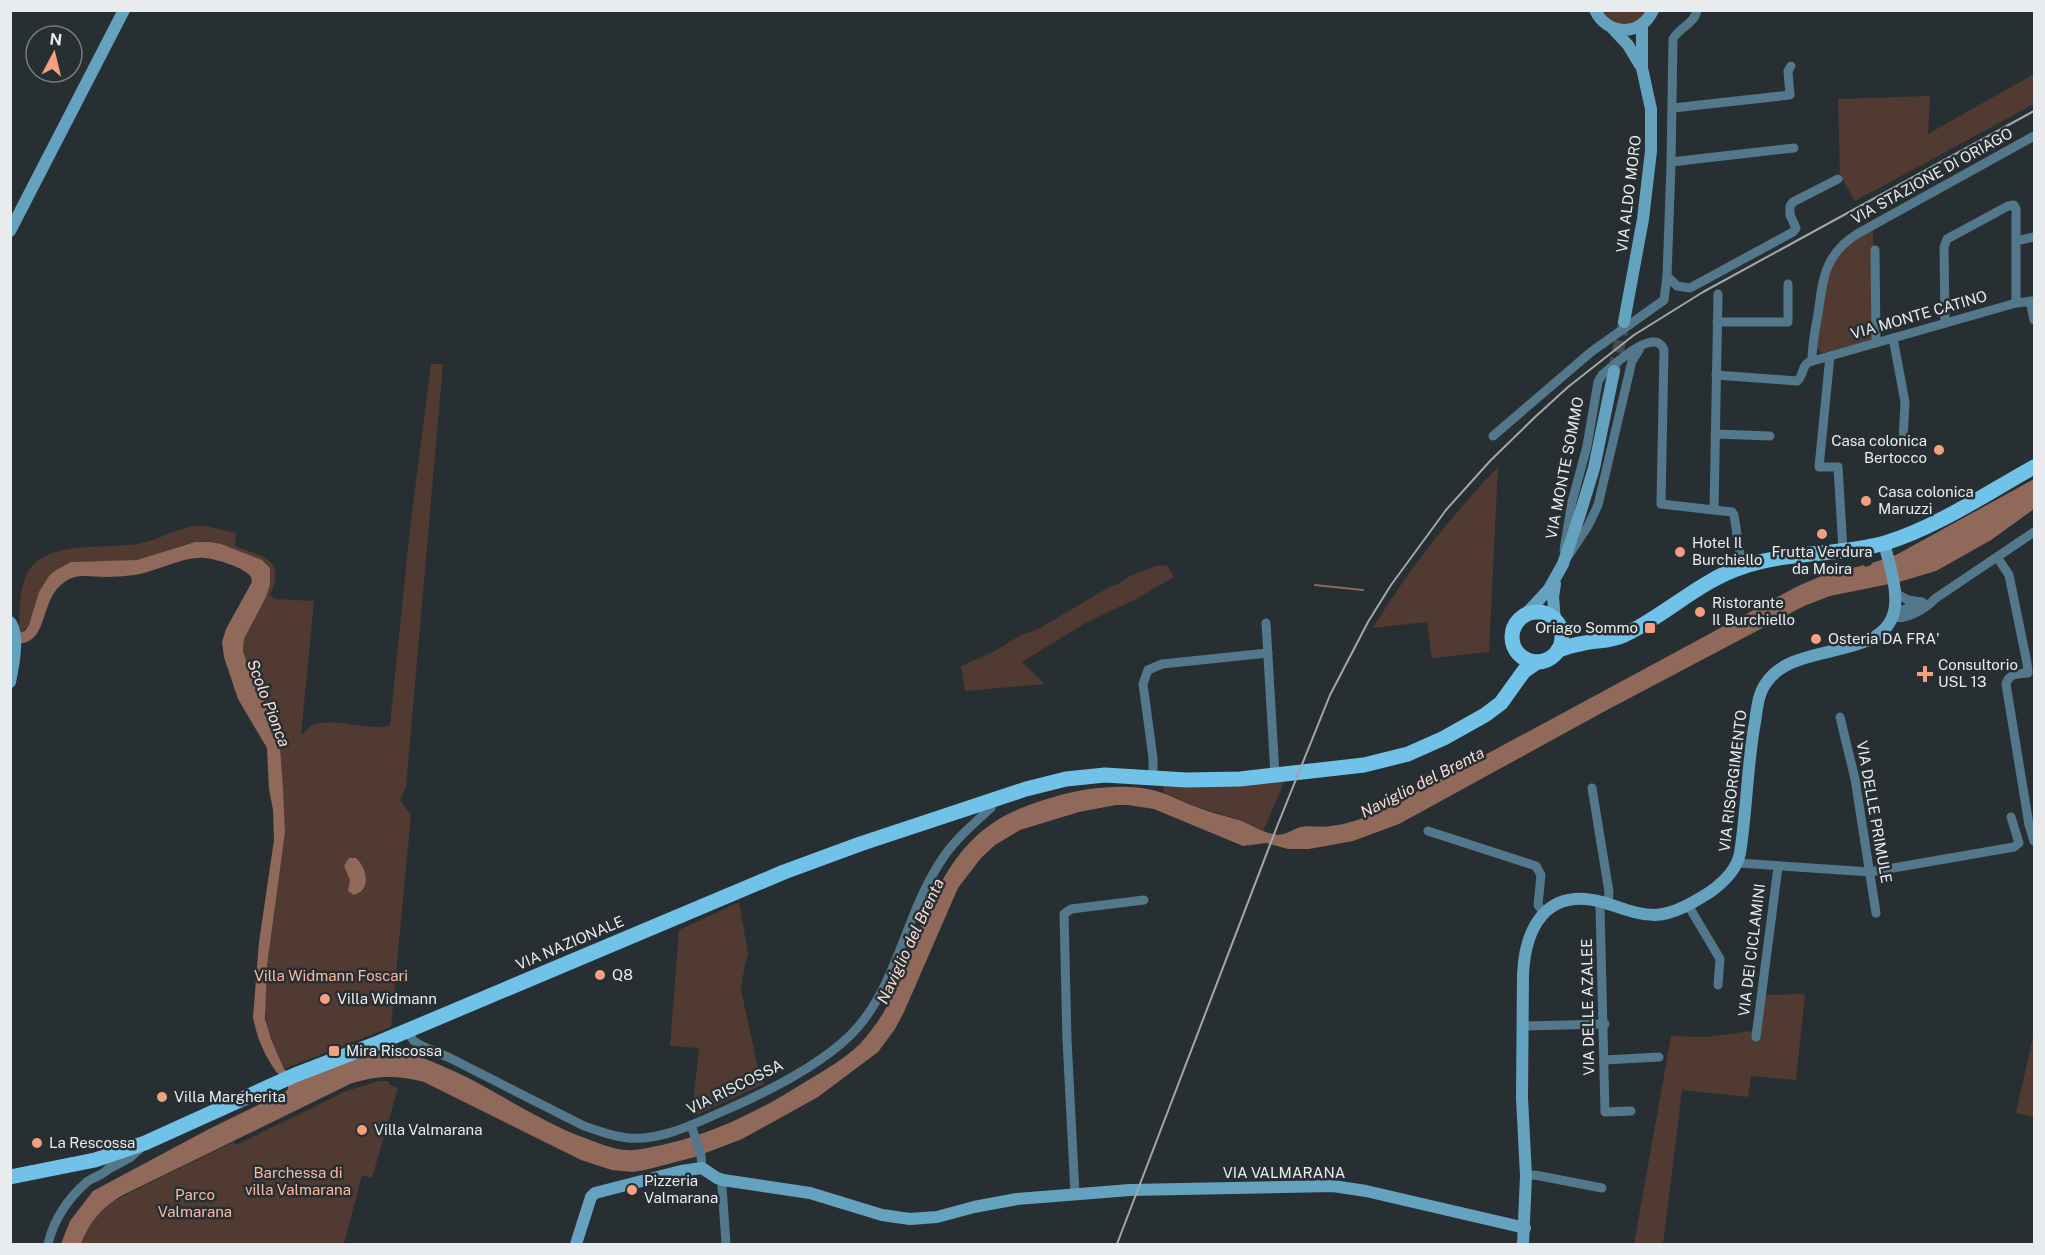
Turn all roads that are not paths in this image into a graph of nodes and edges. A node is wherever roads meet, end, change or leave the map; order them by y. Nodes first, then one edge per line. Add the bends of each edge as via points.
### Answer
1 (124, 10) edge
2 (1595, 10) edge
3 (1653, 10) edge
4 (1698, 10) edge
5 (1642, 24) junction
6 (1613, 29) junction
7 (1791, 66) dead end
8 (1642, 68) junction
9 (1672, 108) junction
10 (2034, 136) edge
11 (1794, 148) dead end
12 (1671, 162) junction
13 (1838, 179) dead end
14 (10, 231) edge
15 (2034, 237) edge
16 (2016, 241) junction
17 (1875, 250) dead end
18 (1667, 276) junction
19 (1788, 284) dead end
20 (1718, 294) dead end
21 (2032, 301) edge
22 (2016, 303) junction
23 (2034, 320) edge
24 (1624, 322) tunnel mouth
25 (1717, 322) junction
26 (1945, 323) junction
27 (1893, 338) junction
28 (1650, 341) junction
29 (1876, 343) junction
30 (1830, 356) junction
31 (1812, 361) junction
32 (1614, 372) tunnel mouth
33 (1716, 375) junction
34 (1715, 434) junction
35 (1493, 436) dead end
36 (1770, 436) dead end
37 (1903, 441) dead end
38 (2034, 467) edge
39 (1714, 510) junction
40 (2034, 532) edge
41 (1885, 548) junction
42 (1843, 550) junction
43 (1997, 557) junction
44 (1742, 567) junction
45 (1560, 569) junction
46 (1894, 590) junction
47 (1936, 598) junction
48 (1525, 615) junction
49 (1893, 615) junction
50 (1650, 619) junction
51 (1266, 623) dead end
52 (1557, 623) junction
53 (12, 625) edge
54 (1558, 650) junction
55 (1517, 651) junction
56 (1268, 653) junction
57 (1537, 662) junction
58 (2031, 673) edge
59 (10, 681) edge
60 (1511, 687) junction
61 (1840, 717) dead end
62 (1275, 775) junction
63 (1153, 777) junction
64 (1592, 788) dead end
65 (991, 801) junction
66 (2011, 817) dead end
67 (1428, 831) dead end
68 (2034, 841) edge
69 (1738, 863) junction
70 (1778, 867) junction
71 (1870, 873) junction
72 (1144, 900) dead end
73 (1605, 903) junction
74 (1688, 905) junction
75 (1544, 913) junction
76 (1876, 913) dead end
77 (1718, 985) dead end
78 (1605, 1024) junction
79 (1522, 1026) junction
80 (406, 1031) junction
81 (1756, 1037) dead end
82 (1659, 1057) dead end
83 (1605, 1060) junction
84 (1631, 1111) dead end
85 (692, 1127) junction
86 (103, 1162) junction
87 (701, 1162) junction
88 (1526, 1176) junction
89 (10, 1177) edge
90 (91, 1179) junction
91 (723, 1180) junction
92 (1602, 1188) dead end
93 (1075, 1194) junction
94 (1525, 1228) junction
95 (48, 1245) edge
96 (576, 1245) edge
97 (726, 1245) edge
98 (1523, 1245) edge

1 - 14 street
2 - 6 street, VIA ALDO MORO via 1600,20
3 - 5 street
4 - 9 street, VIA MONTE SOMMO via 1693,21 1673,39
5 - 6 street via 1630,30
5 - 8 street, VIA ALDO MORO
6 - 8 street, VIA ALDO MORO
7 - 9 street via 1790,95
8 - 24 street, VIA ALDO MORO via 1651,109 1651,151
9 - 12 street, VIA MONTE SOMMO
10 - 31 street, VIA STAZIONE DI ORIAGO via 1850,238 1832,257 1825,272
11 - 12 street
12 - 18 street, VIA MONTE SOMMO
13 - 18 street via 1793,202 1793,232 1695,286 1681,288
15 - 16 street
16 - 22 street
16 - 26 street via 2014,205 1947,240
17 - 29 street
18 - 35 street, VIA MONTE SOMMO via 1664,300 1591,352
19 - 25 street via 1788,322
20 - 25 street
21 - 22 street, VIA MONTE CATINO
21 - 23 street
22 - 26 street, VIA MONTE CATINO
25 - 33 street
26 - 27 street, VIA MONTE CATINO
27 - 29 street, VIA MONTE CATINO
27 - 37 street via 1905,402
28 - 39 street via 1661,344 1664,350 1661,504
28 - 45 street, VIA MONTE SOMMO via 1632,361 1598,505
28 - 45 street, VIA MONTE SOMMO via 1598,381
29 - 30 street, VIA MONTE CATINO
30 - 31 street, VIA MONTE CATINO
30 - 42 street via 1819,467 1838,467
31 - 33 street via 1795,381
32 - 45 street via 1594,468
33 - 34 street
34 - 36 street
34 - 39 street
38 - 41 main road
39 - 44 street via 1734,515
40 - 43 street
41 - 42 main road
41 - 46 street
42 - 44 main road
43 - 47 street
43 - 58 street via 2007,570
44 - 50 main road
45 - 48 street via 1538,603
45 - 52 street via 1553,597
46 - 47 street via 1912,602
46 - 49 street
47 - 49 street via 1913,613 1899,618
48 - 52 main road via 1541,613
48 - 55 main road via 1513,631
49 - 69 street, VIA RISORGIMENTO via 1872,639 1790,663 1767,681 1752,736
50 - 52 main road via 1594,635 1574,634
50 - 54 main road via 1617,638
51 - 56 street
52 - 54 main road via 1562,638
53 - 59 street via 15,646
54 - 57 main road
55 - 57 main road via 1525,659
55 - 60 main road
56 - 62 street
56 - 63 street via 1162,664 1148,670 1143,684
57 - 60 main road, VIA NAZIONALE
58 - 68 street via 2013,675 2006,684
60 - 62 main road, VIA NAZIONALE via 1501,703 1485,715 1414,752 1364,765
61 - 71 street, VIA DELLE PRIMULE via 1855,778
62 - 63 main road, VIA NAZIONALE via 1206,780
63 - 65 main road, VIA NAZIONALE via 1066,779
64 - 73 street via 1609,892
65 - 80 main road, VIA NAZIONALE via 784,872
65 - 85 street, VIA RISCOSSA via 991,808 938,864 878,997 858,1026 806,1069
66 - 71 street via 2019,843 2014,847
67 - 75 street via 1536,866 1541,875 1538,905
69 - 70 street
69 - 74 street, VIA RISORGIMENTO via 1716,888
70 - 71 street
70 - 81 street, VIA DEI CICLAMINI
71 - 76 street, VIA DELLE PRIMULE
72 - 93 street via 1071,909 1064,914
73 - 74 street, VIA RISORGIMENTO via 1655,915
73 - 75 street, VIA RISORGIMENTO via 1569,899
73 - 78 street, VIA DELLE AZALEE via 1600,907
74 - 77 street via 1720,959
75 - 79 street via 1533,928 1524,956
78 - 79 street
78 - 83 street, VIA DELLE AZALEE
79 - 88 street
80 - 85 street, VIA RISCOSSA via 422,1046 604,1133 647,1137
80 - 86 main road, VIA NAZIONALE via 295,1075
82 - 83 street
83 - 84 street, VIA DELLE AZALEE via 1605,1112
85 - 87 street
86 - 89 main road, VIA NAZIONALE
86 - 90 street
86 - 90 street via 96,1166
87 - 91 street, VIA VALMARANA
87 - 96 street via 596,1193 591,1197
88 - 92 street
88 - 94 street
90 - 95 street via 60,1213
91 - 93 street, VIA VALMARANA via 810,1194 910,1220 1017,1199
91 - 97 street
93 - 94 street, VIA VALMARANA via 1333,1186
94 - 98 street

